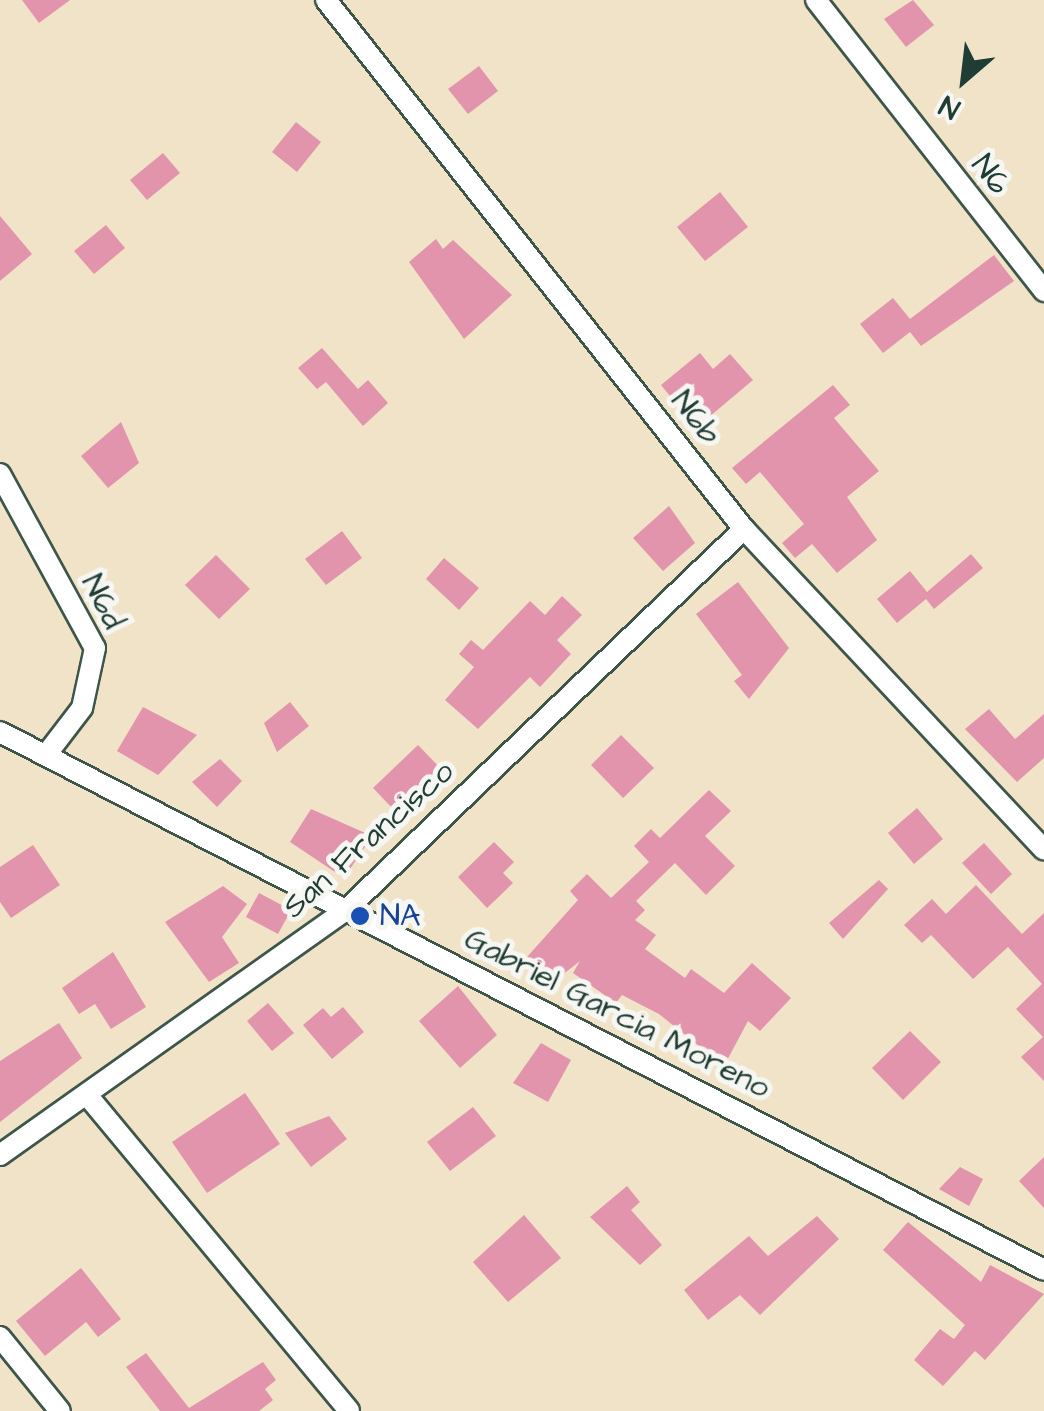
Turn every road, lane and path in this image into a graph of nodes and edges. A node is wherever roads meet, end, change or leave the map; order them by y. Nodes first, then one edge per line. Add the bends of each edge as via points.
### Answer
1 (326, 0) edge
2 (816, 0) edge
3 (1044, 292) edge
4 (0, 474) edge
5 (744, 529) junction
6 (0, 732) edge
7 (46, 755) junction
8 (1044, 850) edge
9 (347, 909) junction
10 (86, 1095) junction
11 (0, 1155) edge
12 (1044, 1270) edge
13 (0, 1337) edge
14 (60, 1411) edge
15 (349, 1411) edge

1 - 5 street, N6b
2 - 3 street, N6
4 - 7 street, N6d via 94,648 82,708
5 - 8 street, N6b
5 - 9 street, San Francisco
6 - 7 street, Gabriel Garcia Moreno
7 - 9 street, Gabriel Garcia Moreno
9 - 10 street, San Francisco
9 - 12 street, Gabriel Garcia Moreno
10 - 11 street, San Francisco
10 - 15 street
13 - 14 street

